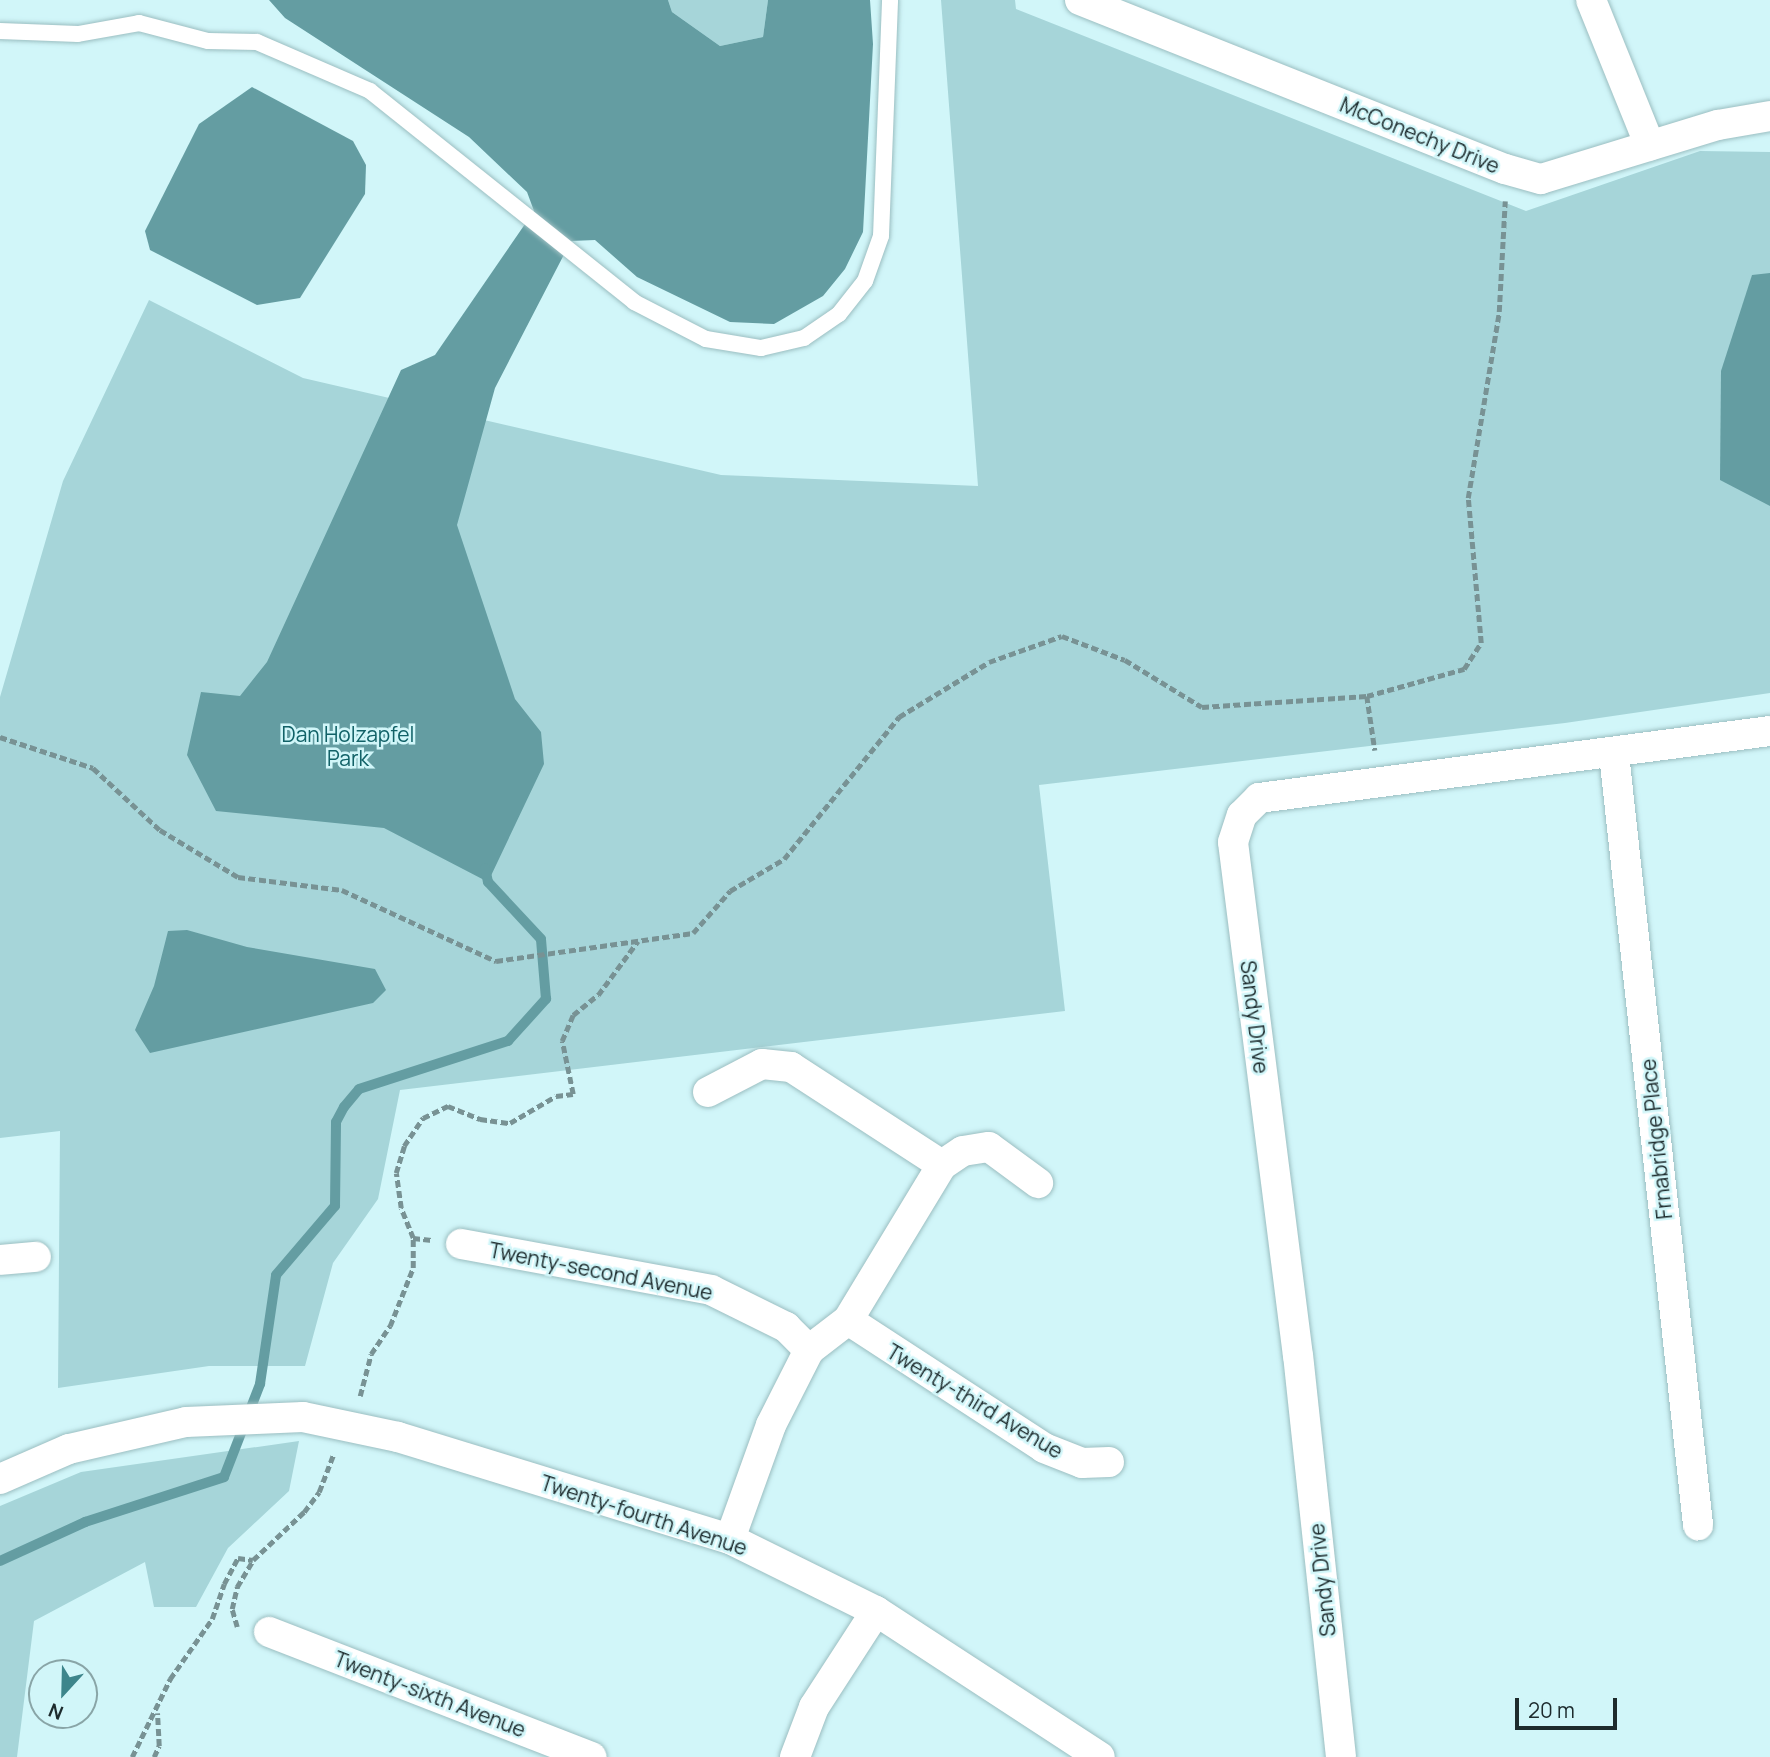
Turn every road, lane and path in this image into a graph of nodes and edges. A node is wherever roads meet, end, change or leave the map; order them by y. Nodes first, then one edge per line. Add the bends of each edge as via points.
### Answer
1 (890, 0) edge
2 (1080, 0) edge
3 (1591, 0) edge
4 (0, 31) edge
5 (1770, 116) edge
6 (1650, 146) junction
7 (1505, 169) junction
8 (1367, 696) junction
9 (1770, 731) edge
10 (0, 737) edge
11 (1614, 754) junction
12 (1380, 780) junction
13 (638, 941) junction
14 (708, 1092) dead end
15 (942, 1165) junction
16 (1038, 1183) dead end
17 (461, 1244) dead end
18 (36, 1257) dead end
19 (0, 1260) edge
20 (848, 1320) junction
21 (809, 1350) junction
22 (347, 1426) junction
23 (1109, 1462) dead end
24 (0, 1479) edge
25 (1698, 1525) dead end
26 (730, 1539) junction
27 (253, 1560) junction
28 (876, 1611) junction
29 (269, 1632) joint
30 (156, 1712) junction
31 (132, 1757) edge
32 (154, 1757) edge
33 (592, 1757) edge
34 (795, 1757) edge
35 (1100, 1757) edge
36 (1341, 1757) edge

1 - 4 lane via 881,236 865,281 839,314 804,338 761,348 706,339 634,302 370,91 257,41 208,41 139,23 78,34
2 - 7 street, McConechy Drive
3 - 6 street
5 - 6 street, McConechy Drive via 1718,125
6 - 7 street, McConechy Drive via 1541,179
7 - 8 path via 1499,313 1468,498 1480,643 1464,668
8 - 12 path
8 - 13 path via 1202,707 1125,660 1062,636 989,662 899,717 784,859 730,891 693,933
9 - 11 street, Sandy Drive
10 - 13 path via 93,768 160,830 238,877 342,890 496,961
11 - 12 street, Sandy Drive
11 - 25 street, Frnabridge Place
12 - 36 street, Sandy Drive via 1259,798 1242,815 1233,842 1298,1356
13 - 22 path via 598,995 569,1024 562,1041 572,1094 556,1096 510,1123 480,1119 449,1106 423,1118 404,1146 397,1184 413,1238 413,1268 390,1326 371,1354 364,1387
14 - 15 street via 762,1065 791,1067
15 - 16 street via 963,1151 989,1147
15 - 20 street
17 - 21 street, Twenty-second Avenue via 711,1290 786,1327
18 - 19 street
20 - 21 street
20 - 23 street, Twenty-third Avenue via 1044,1448 1082,1463
21 - 26 street via 771,1425
22 - 24 street, Twenty-fourth Avenue via 303,1417 187,1422 69,1449
22 - 26 street, Twenty-fourth Avenue via 398,1437
22 - 27 path via 319,1492
26 - 28 street, Twenty-fourth Avenue
27 - 29 path via 237,1587 232,1609 236,1626
27 - 30 path via 238,1558 212,1619 170,1679
28 - 34 street via 814,1707
28 - 35 street, Twenty-fourth Avenue
29 - 33 street, Twenty-sixth Avenue
30 - 31 path
30 - 32 path via 159,1746

